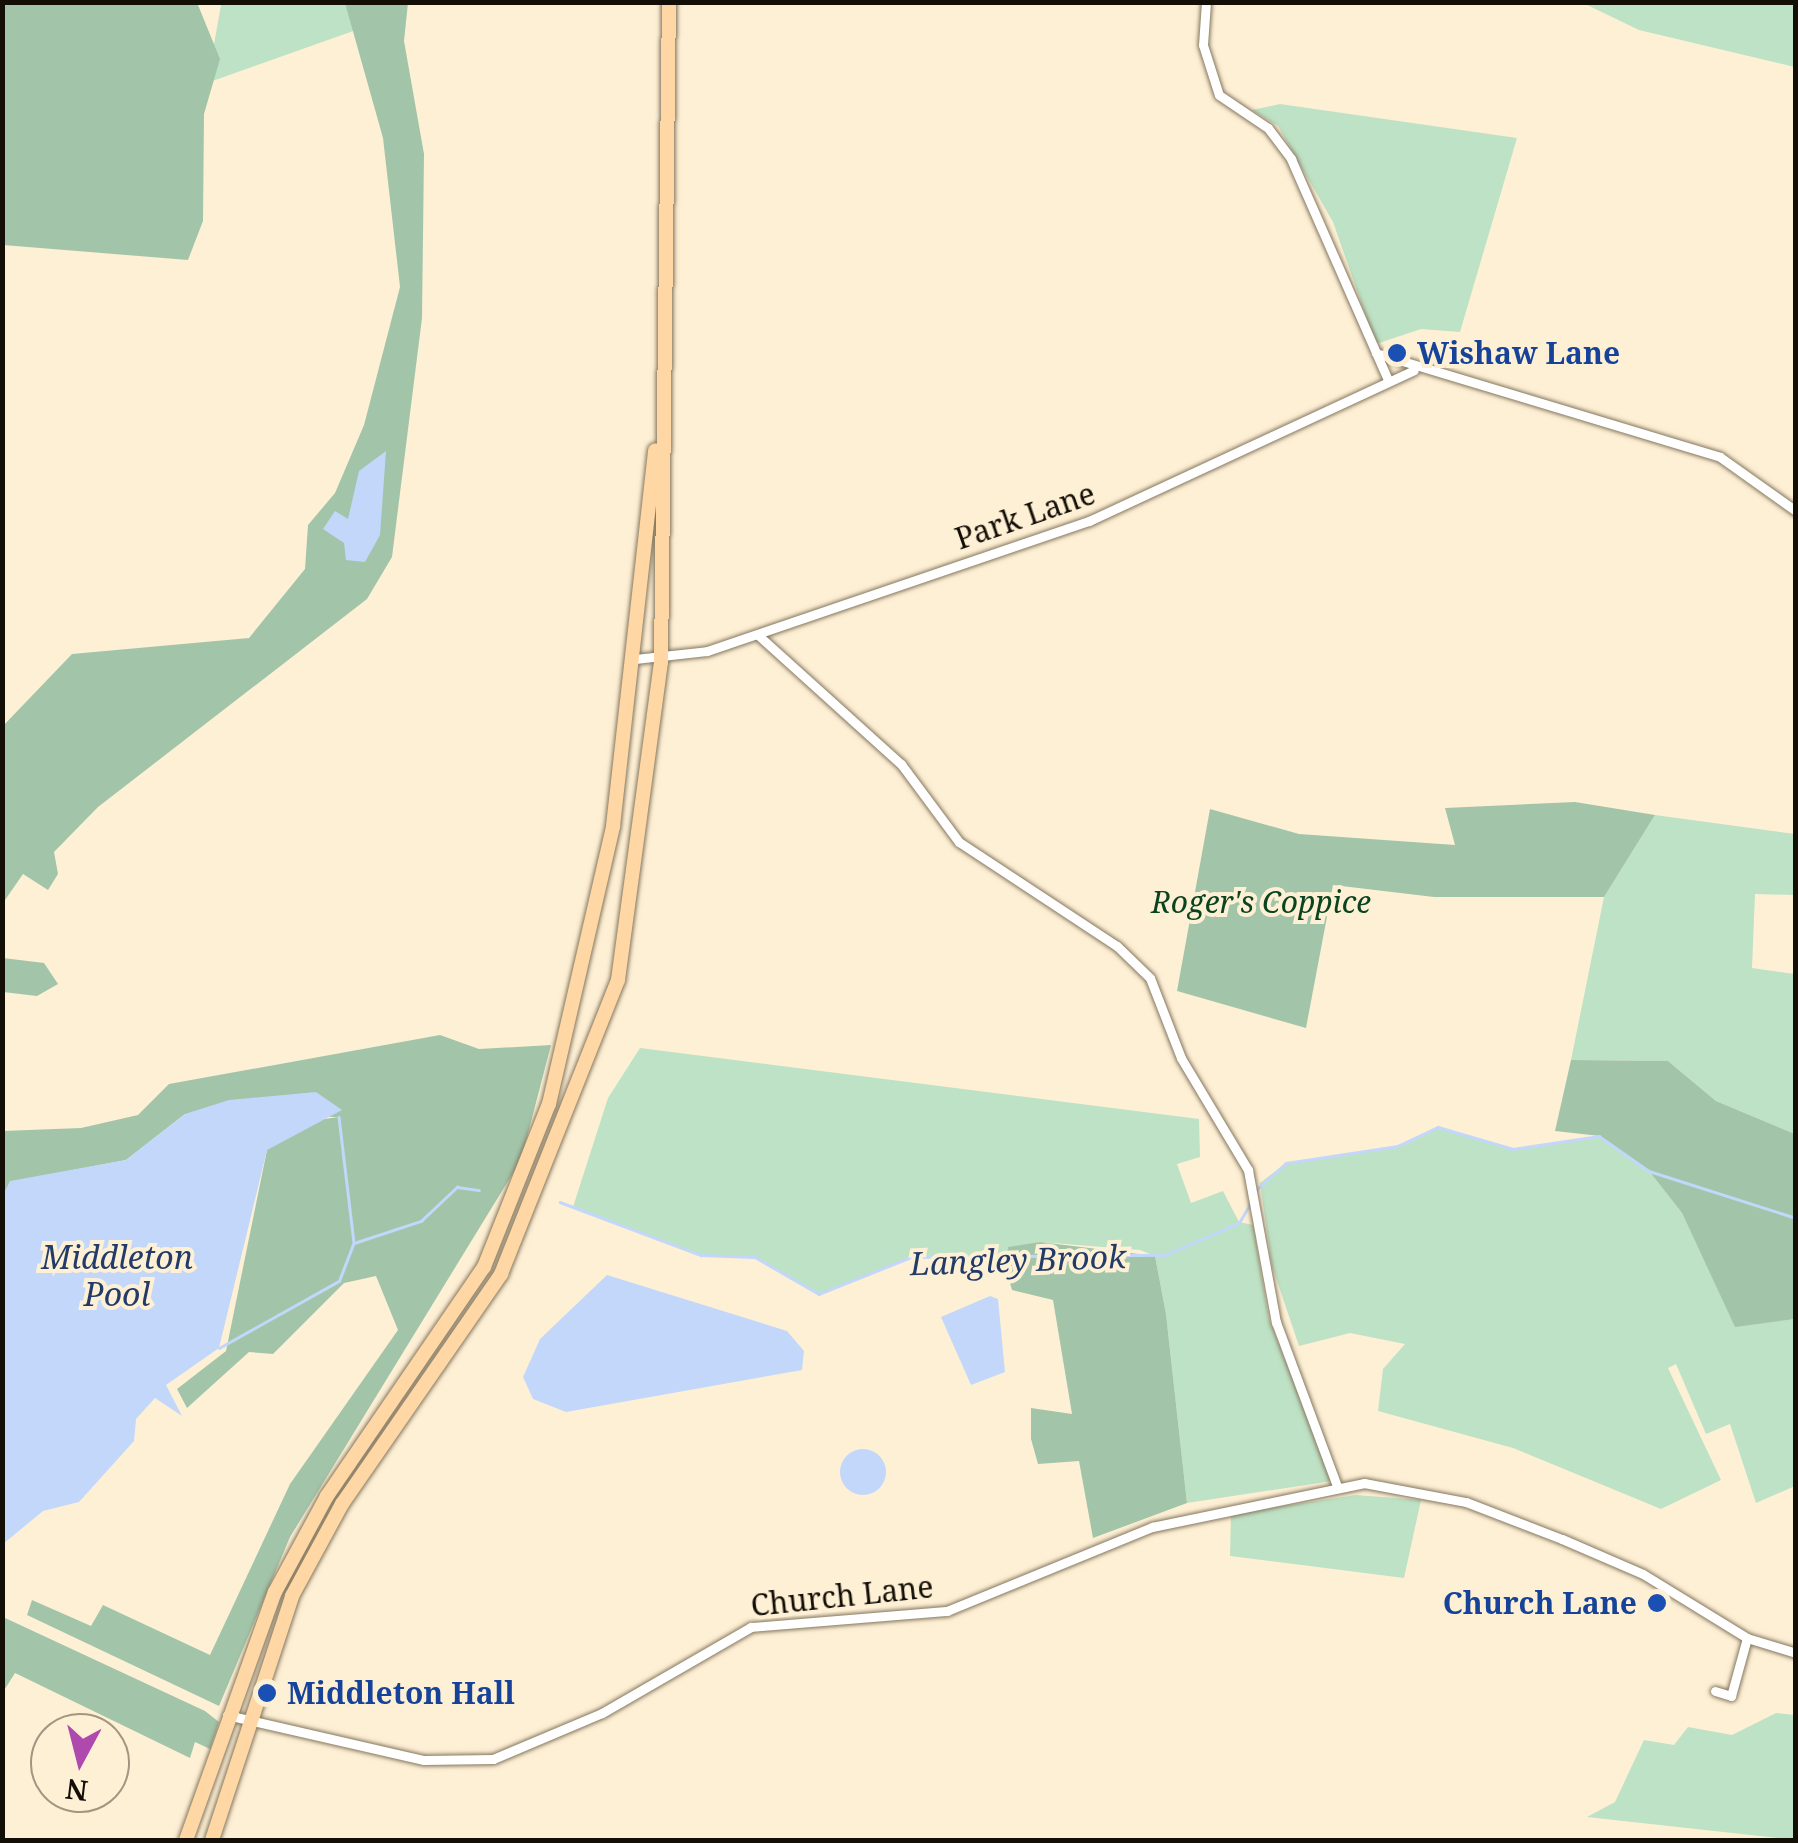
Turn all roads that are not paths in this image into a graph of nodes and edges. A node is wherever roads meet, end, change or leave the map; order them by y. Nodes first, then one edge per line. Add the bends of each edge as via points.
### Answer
1 (669, 2) edge
2 (1206, 2) edge
3 (1376, 353) junction
4 (664, 360) junction
5 (1414, 370) junction
6 (1388, 380) junction
7 (1796, 511) edge
8 (758, 635) junction
9 (635, 660) junction
10 (661, 662) junction
11 (1337, 1486) junction
12 (1748, 1638) junction
13 (1796, 1653) edge
14 (1716, 1692) dead end
15 (227, 1715) junction
16 (246, 1722) junction
17 (186, 1840) edge
18 (212, 1840) edge

1 - 4 main road
2 - 3 street via 1204,46 1218,95 1268,128 1291,159
3 - 5 street
3 - 6 street
4 - 9 main road
4 - 10 main road
5 - 6 street, Park Lane
5 - 7 street via 1720,457
6 - 8 street, Park Lane via 1089,522
8 - 10 street, Park Lane
8 - 11 street via 901,764 959,842 1117,946 1150,978 1180,1058 1248,1170 1276,1322
9 - 10 street, Park Lane
9 - 15 main road via 598,911 529,1164 457,1312 300,1543
10 - 16 main road via 618,980 568,1122 502,1274 316,1549
11 - 12 street, Church Lane via 1379,1484 1466,1502 1643,1574
11 - 16 street, Church Lane via 1152,1527 948,1611 751,1627 602,1713 494,1758 424,1760
12 - 13 street, Church Lane
12 - 14 street via 1732,1696
15 - 16 street, Church Lane
15 - 17 main road
16 - 18 main road

